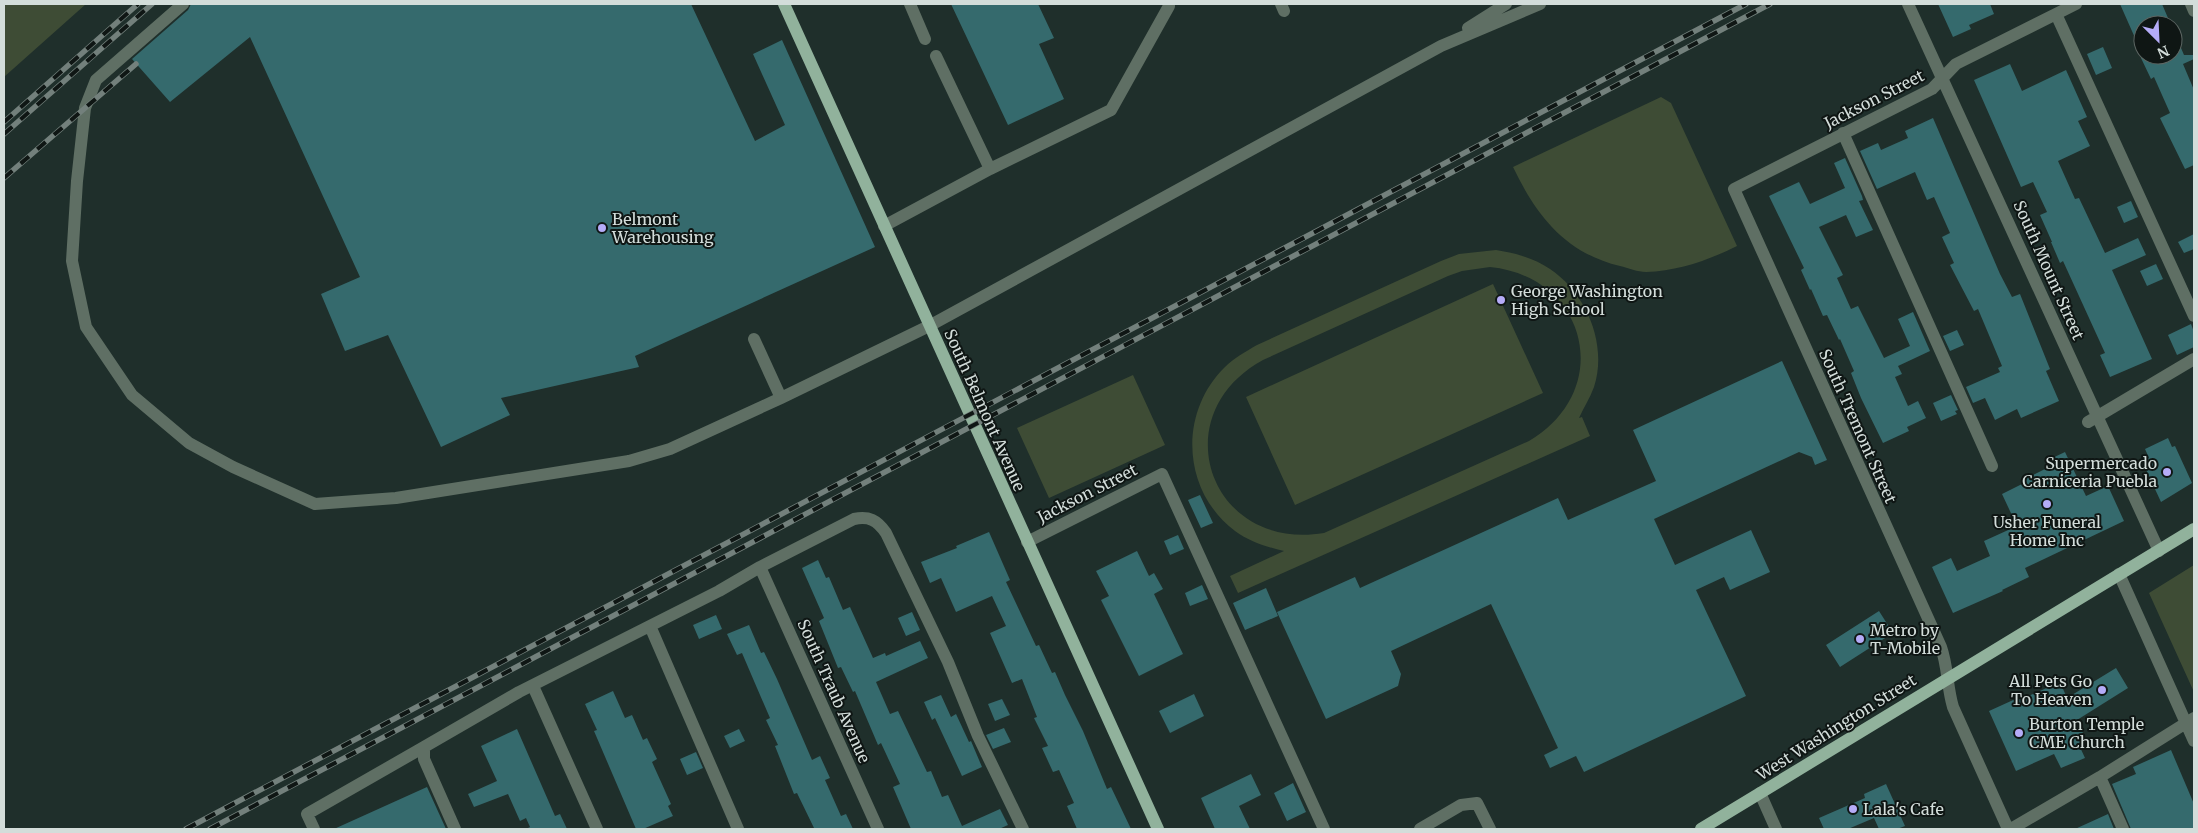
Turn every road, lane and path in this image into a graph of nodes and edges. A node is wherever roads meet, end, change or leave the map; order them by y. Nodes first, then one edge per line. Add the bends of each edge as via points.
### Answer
1 (183, 4) edge
2 (784, 4) edge
3 (910, 4) edge
4 (1506, 4) edge
5 (1540, 4) edge
6 (1908, 4) edge
7 (2076, 4) edge
8 (2191, 4) edge
9 (1169, 6) dead end
10 (2194, 12) edge
11 (2056, 14) junction
12 (925, 39) dead end
13 (1441, 46) junction
14 (936, 56) dead end
15 (1943, 77) junction
16 (1843, 133) junction
17 (990, 169) junction
18 (1734, 189) joint
19 (884, 226) junction
20 (2194, 316) edge
21 (929, 326) junction
22 (754, 339) dead end
23 (2194, 359) edge
24 (781, 398) junction
25 (2093, 420) junction
26 (1992, 466) dead end
27 (2194, 529) edge
28 (1027, 542) junction
29 (2159, 550) junction
30 (760, 567) junction
31 (2119, 574) junction
32 (650, 626) junction
33 (1947, 678) junction
34 (533, 686) junction
35 (2190, 721) edge
36 (2194, 741) edge
37 (424, 747) junction
38 (2100, 777) junction
39 (1760, 792) junction
40 (314, 829) edge
41 (455, 829) edge
42 (597, 829) edge
43 (738, 829) edge
44 (878, 829) edge
45 (1023, 829) edge
46 (1158, 829) edge
47 (1324, 829) edge
48 (1420, 829) edge
49 (1490, 829) edge
50 (1701, 829) edge
51 (1776, 829) edge
52 (2010, 829) edge
53 (2123, 829) edge

1 - 24 street via 96,80 85,108 72,261 86,327 132,395 189,443 233,467 316,504 396,498 629,461 670,449
2 - 19 main road, South Belmont Avenue
3 - 12 street
4 - 13 street
5 - 13 street
6 - 15 street, South Mount Street
7 - 11 street, Jackson Street
8 - 10 street
9 - 17 street via 1111,110
11 - 15 street, Jackson Street via 1956,64
11 - 20 street
13 - 21 street
14 - 17 street
15 - 16 street, Jackson Street via 1932,89
15 - 25 street, South Mount Street
16 - 18 street, Jackson Street
16 - 26 street
17 - 19 street
18 - 33 street, South Tremont Street via 1940,647
19 - 21 main road, South Belmont Avenue
21 - 24 street
21 - 28 main road, South Belmont Avenue
22 - 24 street
23 - 25 street
25 - 29 street, South Mount Street
27 - 29 main road, West Washington Street
28 - 46 main road, South Belmont Avenue
28 - 47 street, Jackson Street via 1162,474
29 - 31 main road, West Washington Street
30 - 32 street
30 - 44 street, South Traub Avenue
30 - 45 street via 854,520 865,517 878,523 886,533 940,645 978,736
31 - 33 main road, West Washington Street
31 - 35 street
32 - 34 street
32 - 43 street
33 - 39 main road, West Washington Street
33 - 52 street, South Tremont Street via 1953,707
34 - 37 street
34 - 42 street
35 - 36 street
35 - 38 street
37 - 40 street via 307,814
37 - 41 street via 424,759
38 - 52 street
38 - 53 street
39 - 50 main road, West Washington Street
39 - 51 street
48 - 49 street via 1461,805 1477,803

